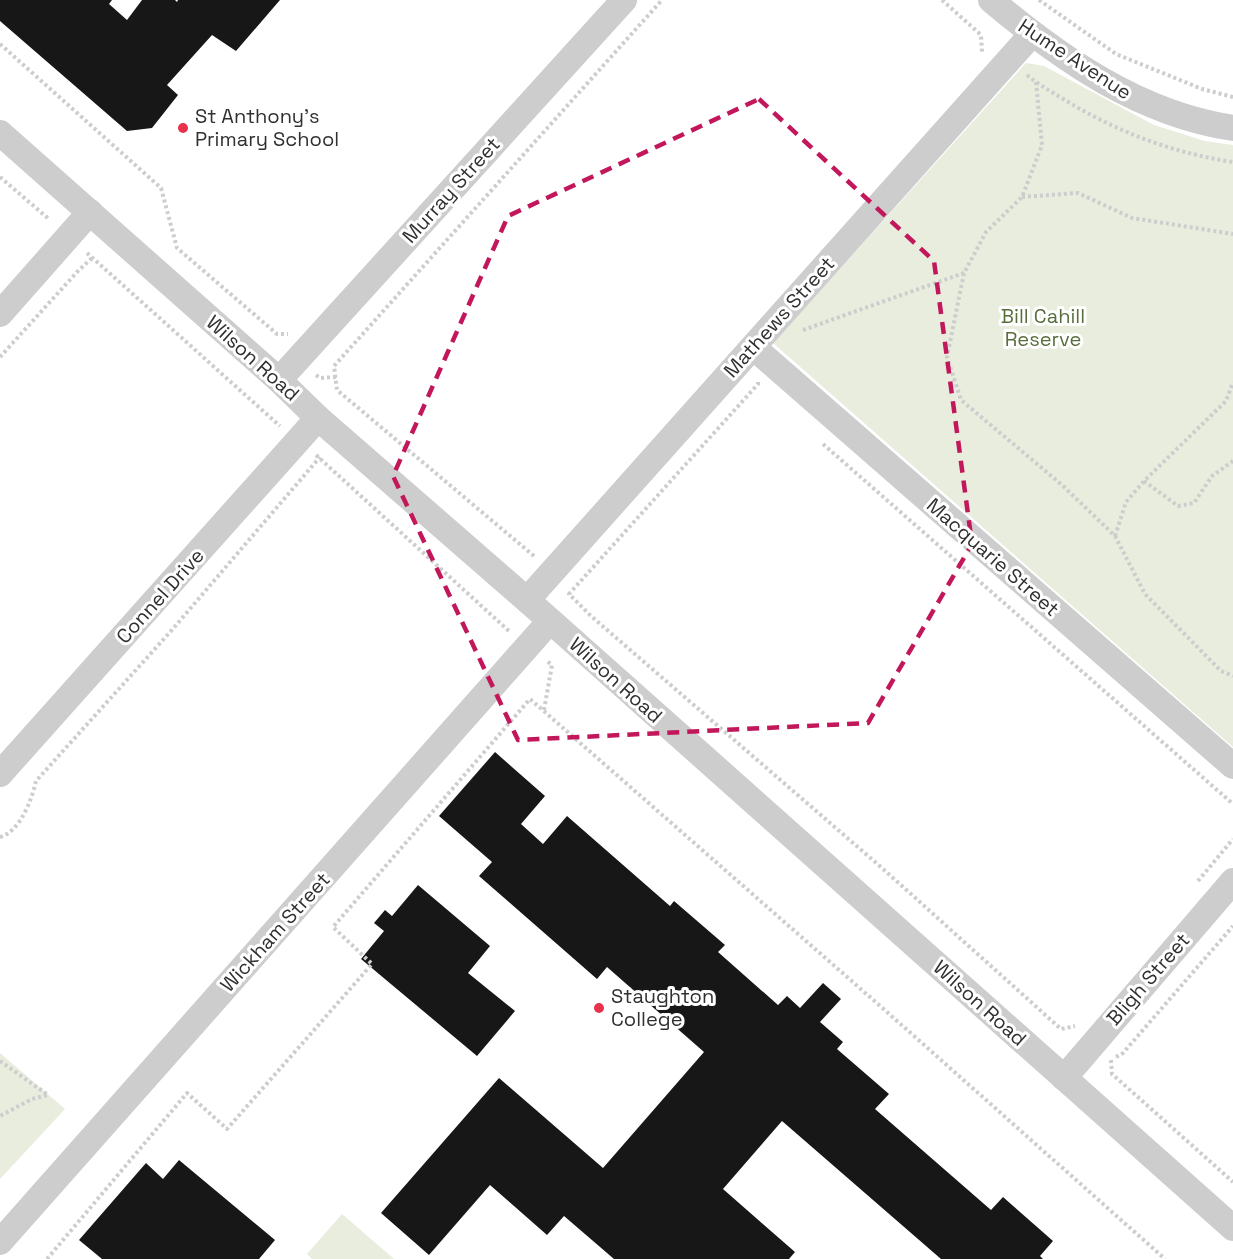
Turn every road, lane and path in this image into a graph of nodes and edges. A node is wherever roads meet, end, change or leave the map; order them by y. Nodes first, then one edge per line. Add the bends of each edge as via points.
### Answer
1 (624, 0) edge
2 (662, 0) edge
3 (991, 0) edge
4 (1039, 0) edge
5 (1032, 34) junction
6 (981, 35) dead end
7 (0, 45) edge
8 (1010, 60) junction
9 (1036, 82) junction
10 (1233, 97) edge
11 (1233, 128) edge
12 (0, 133) edge
13 (1233, 162) edge
14 (0, 177) edge
15 (1022, 197) junction
16 (90, 212) junction
17 (1233, 234) edge
18 (68, 236) junction
19 (92, 258) junction
20 (964, 273) junction
21 (0, 314) edge
22 (797, 332) dead end
23 (292, 333) dead end
24 (753, 347) junction
25 (0, 357) edge
26 (279, 380) junction
27 (1233, 382) edge
28 (758, 384) junction
29 (765, 392) dead end
30 (318, 418) junction
31 (817, 439) dead end
32 (297, 443) junction
33 (321, 458) junction
34 (1233, 461) edge
35 (1144, 481) junction
36 (1115, 536) junction
37 (534, 556) dead end
38 (527, 600) junction
39 (550, 621) junction
40 (508, 630) dead end
41 (1233, 676) edge
42 (1233, 766) edge
43 (0, 774) edge
44 (1233, 804) edge
45 (0, 837) edge
46 (1233, 881) edge
47 (1233, 926) edge
48 (1093, 1043) junction
49 (0, 1061) edge
50 (1064, 1077) junction
51 (0, 1116) edge
52 (1233, 1182) edge
53 (1233, 1228) edge
54 (0, 1242) edge
55 (47, 1259) edge
56 (1165, 1259) edge

1 - 26 street, Murray Street
2 - 37 path via 334,366 337,390
3 - 5 street, Hume Avenue
4 - 10 path via 1116,54 1202,89
5 - 8 street, Mathews Street
5 - 11 street, Hume Avenue via 1134,98 1208,124
6 - 8 path
7 - 23 path via 161,188 177,248 276,334
8 - 9 path
8 - 24 street, Mathews Street
9 - 13 path via 1095,119 1143,139
9 - 15 path via 1042,145
12 - 16 street, Wilson Road
14 - 18 path
15 - 17 path via 1078,192 1132,218
15 - 20 path via 986,232
16 - 18 street
16 - 26 street, Wilson Road
18 - 19 path
18 - 21 street
19 - 25 path
19 - 32 path
20 - 22 path
20 - 36 path via 947,357 962,400
24 - 28 path
24 - 38 street, Mathews Street
24 - 42 street, Macquarie Street
26 - 30 street, Wilson Road
27 - 35 path via 1226,401
28 - 29 path
28 - 48 path via 569,594 1061,1029 1075,1026
30 - 32 street, Connel Drive
30 - 38 street, Wilson Road
31 - 44 path
32 - 33 path
32 - 43 street, Connel Drive
33 - 40 path
33 - 45 path via 36,781 20,820 7,835
34 - 35 path via 1212,476 1194,503 1178,506
35 - 36 path via 1126,502
36 - 41 path via 1145,594 1221,671
38 - 39 street, Wilson Road
39 - 50 street, Wilson Road
39 - 54 street, Wickham Street
46 - 48 street, Bligh Street
47 - 52 path via 1123,1053 1111,1060 1112,1074
48 - 50 street, Bligh Street
49 - 51 path via 48,1095
50 - 53 street, Wilson Road
55 - 56 path via 188,1093 227,1129 372,964 333,927 530,699

